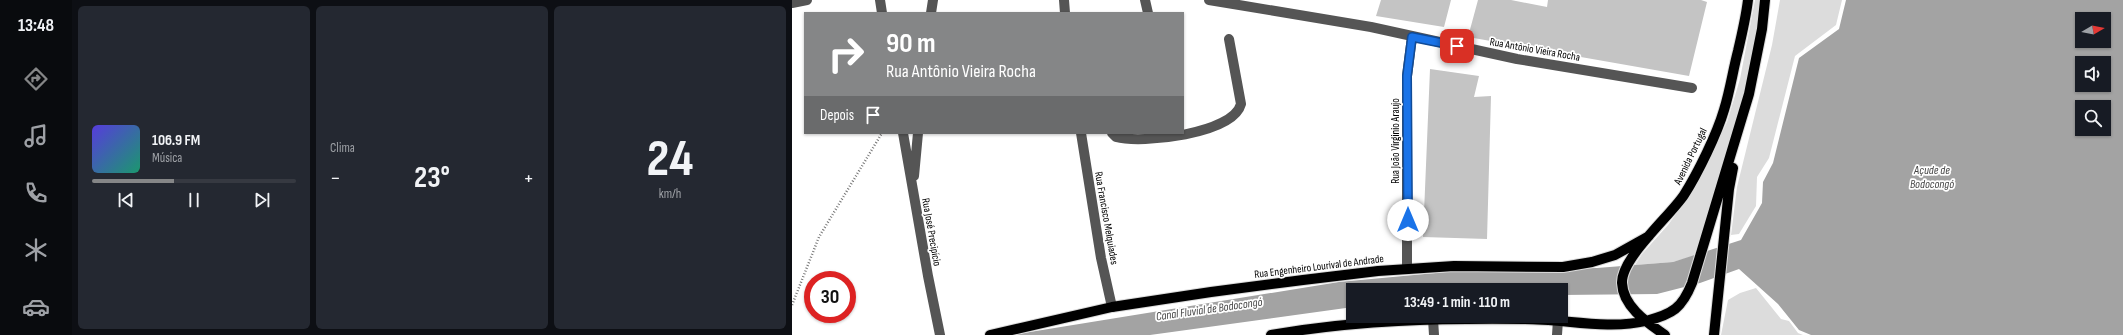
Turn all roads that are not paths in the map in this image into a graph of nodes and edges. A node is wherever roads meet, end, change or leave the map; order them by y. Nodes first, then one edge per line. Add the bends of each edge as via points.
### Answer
1 (807, 0) edge
2 (880, 0) edge
3 (933, 0) edge
4 (1064, 0) edge
5 (1146, 0) edge
6 (1208, 0) edge
7 (1748, 0) edge
8 (1765, 0) edge
9 (792, 3) edge
10 (882, 12) edge
11 (931, 12) edge
12 (1065, 12) edge
13 (1148, 12) edge
14 (1412, 37) junction
15 (1229, 39) dead end
16 (1692, 88) dead end
17 (1742, 118) junction
18 (1184, 131) edge
19 (903, 134) edge
20 (918, 134) edge
21 (1081, 134) edge
22 (1113, 134) edge
23 (1168, 135) edge
24 (912, 188) junction
25 (1649, 236) junction
26 (1407, 268) junction
27 (1112, 308) junction
28 (1568, 321) edge
29 (1645, 321) junction
30 (1393, 323) edge
31 (1433, 323) edge
32 (1558, 323) edge
33 (1282, 334) edge
34 (940, 335) edge
35 (990, 335) edge
36 (1271, 335) edge
37 (1434, 335) edge
38 (1557, 335) edge
39 (1665, 335) edge
40 (1714, 335) edge

1 - 9 street
2 - 10 street
3 - 11 street
4 - 12 street
5 - 13 street
6 - 14 street, Rua Antônio Vieira Rocha via 1371,27
7 - 25 main road, Avenida Portugal via 1724,111 1694,179 1675,208
8 - 17 main road via 1755,69
14 - 16 street, Rua Antônio Vieira Rocha via 1517,60
14 - 26 street, Rua João Virginio Araujo via 1407,76
15 - 18 street via 1241,96 1240,111 1218,124
17 - 29 main road via 1685,301 1663,316
17 - 40 main road via 1728,189
19 - 24 street, Rua José Precipício
20 - 24 street
21 - 27 street, Rua Francisco Melquiades via 1101,258
22 - 23 street via 1116,138 1139,140
24 - 34 street, Rua José Precipício
25 - 26 main road, Rua Engenheiro Lourival de Andrade via 1614,255 1562,267
25 - 29 main road, Avenida Portugal via 1624,271 1622,283 1631,306
26 - 27 main road, Rua Engenheiro Lourival de Andrade via 1211,292
27 - 35 main road, Rua Engenheiro Lourival de Andrade
28 - 29 main road via 1618,324
29 - 39 main road, Avenida Portugal
30 - 33 main road
31 - 37 street
32 - 38 street
33 - 36 main road

